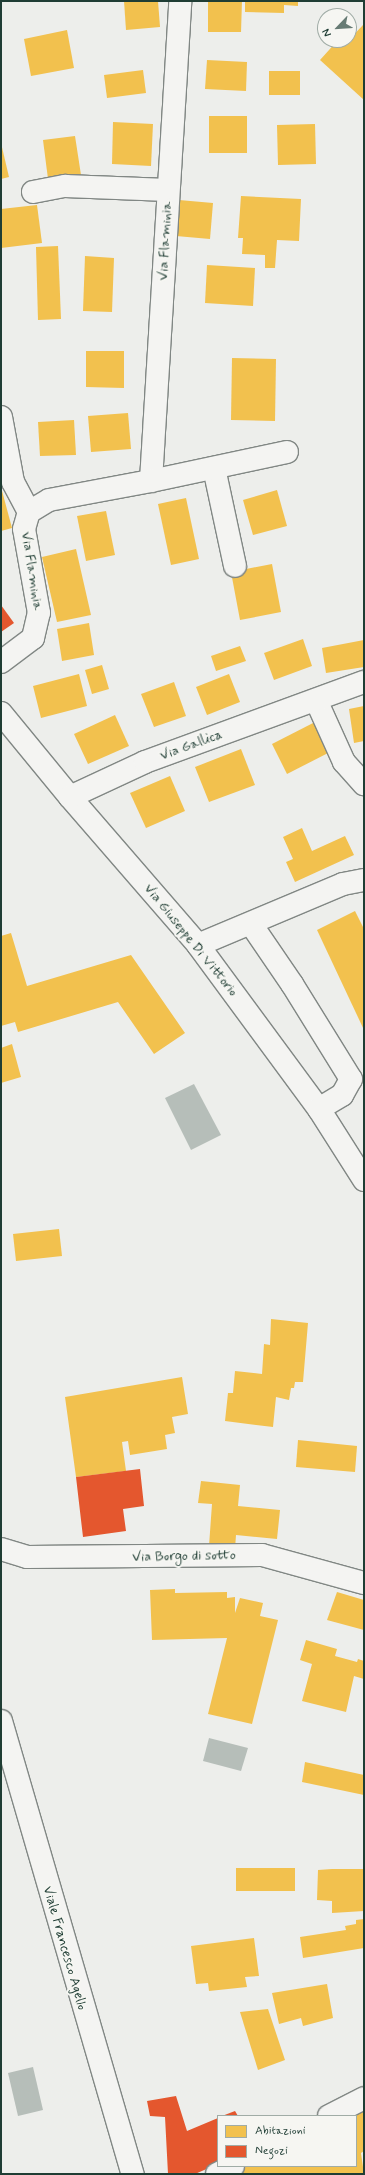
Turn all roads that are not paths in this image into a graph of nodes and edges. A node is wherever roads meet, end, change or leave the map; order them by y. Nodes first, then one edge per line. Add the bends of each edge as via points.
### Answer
1 (180, 1) edge
2 (168, 190) junction
3 (33, 192) dead end
4 (1, 417) edge
5 (287, 452) dead end
6 (214, 468) junction
7 (151, 482) junction
8 (29, 512) junction
9 (234, 566) dead end
10 (1, 662) edge
11 (364, 682) edge
12 (316, 700) junction
13 (1, 713) edge
14 (364, 784) edge
15 (70, 797) junction
16 (364, 880) edge
17 (251, 924) junction
18 (198, 945) junction
19 (319, 1110) junction
20 (364, 1180) edge
21 (1, 1549) edge
22 (364, 1583) edge
23 (1, 1721) edge
24 (364, 2098) edge
25 (331, 2115) edge
26 (231, 2167) edge
27 (132, 2174) edge
28 (218, 2174) edge

1 - 2 street, Via Flaminia
2 - 3 street via 65,186
2 - 7 street, Via Flaminia
4 - 8 street, Via Flaminia via 13,482
5 - 6 street, Via Flaminia
6 - 7 street, Via Flaminia
6 - 9 street
7 - 8 street, Via Flaminia via 49,500
8 - 10 street, Via Flaminia via 24,529 39,613 33,638
11 - 12 street, Via Gallica
12 - 14 street via 344,762
12 - 15 street, Via Gallica via 146,762
13 - 15 street, Via Giuseppe Di Vittorio
15 - 18 street, Via Giuseppe Di Vittorio
16 - 17 street via 343,884
17 - 18 street
17 - 19 street via 351,1079 342,1095
18 - 19 street, Via Giuseppe Di Vittorio
19 - 20 street, Via Giuseppe Di Vittorio
21 - 22 street, Via Borgo di sotto via 38,1557 262,1555
23 - 27 street, Viale Francesco Agello
24 - 25 street
26 - 28 street

